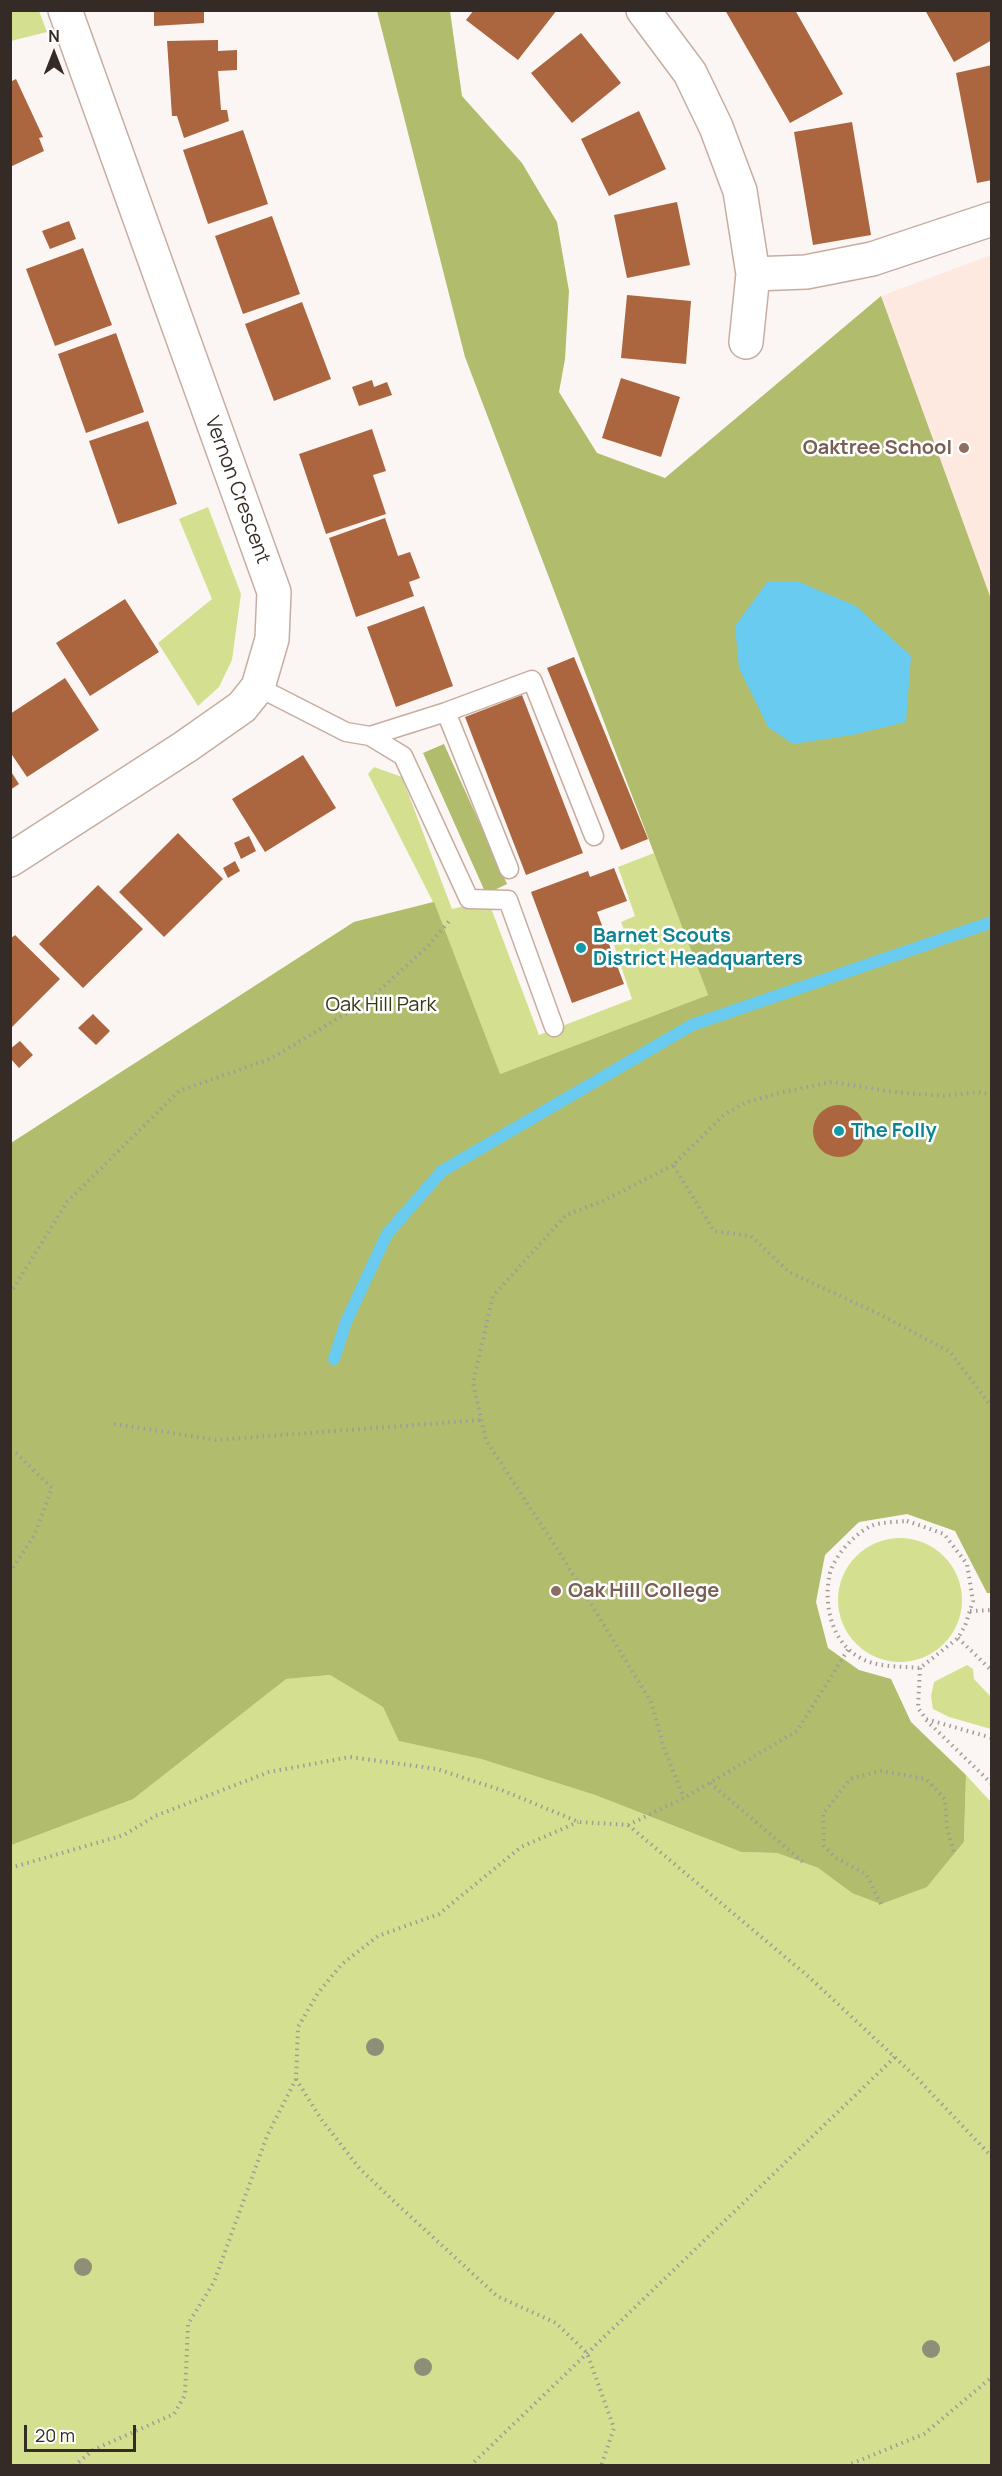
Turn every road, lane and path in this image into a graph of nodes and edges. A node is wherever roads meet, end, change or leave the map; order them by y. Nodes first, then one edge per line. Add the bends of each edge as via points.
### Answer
1 (65, 10) edge
2 (643, 10) edge
3 (992, 219) edge
4 (753, 274) junction
5 (746, 342) dead end
6 (258, 687) junction
7 (446, 712) junction
8 (370, 736) junction
9 (594, 836) dead end
10 (10, 860) edge
11 (509, 869) dead end
12 (469, 899) junction
13 (554, 1027) dead end
14 (992, 1095) edge
15 (673, 1165) junction
16 (10, 1294) edge
17 (992, 1407) edge
18 (481, 1420) junction
19 (114, 1424) dead end
20 (10, 1453) edge
21 (10, 1572) edge
22 (992, 1610) edge
23 (970, 1611) junction
24 (958, 1638) junction
25 (849, 1648) junction
26 (920, 1668) junction
27 (992, 1671) edge
28 (926, 1719) junction
29 (992, 1738) edge
30 (710, 1783) junction
31 (992, 1784) edge
32 (684, 1798) junction
33 (579, 1822) junction
34 (628, 1825) junction
35 (954, 1853) dead end
36 (804, 1863) dead end
37 (10, 1868) edge
38 (881, 1904) dead end
39 (895, 2057) junction
40 (296, 2079) junction
41 (992, 2157) edge
42 (587, 2353) junction
43 (992, 2378) edge
44 (74, 2466) edge
45 (470, 2466) edge
46 (601, 2466) edge
47 (846, 2466) edge

1 - 6 street, Vernon Crescent via 274,592 272,639
2 - 4 street via 690,73 716,126 740,191
3 - 4 street via 872,259 806,272
4 - 5 street
6 - 8 lane via 346,732
6 - 10 street, Vernon Crescent via 242,707 223,721
7 - 8 lane
7 - 9 lane via 532,680
7 - 11 lane
8 - 12 lane via 403,756
12 - 13 lane via 508,900
12 - 16 path via 428,946 370,999 272,1058 179,1091 67,1202
14 - 15 path via 894,1092 832,1082 783,1092 725,1113
15 - 17 path via 714,1231 751,1236 789,1272 950,1352
15 - 18 path via 566,1215 493,1296 473,1383
18 - 19 path via 216,1440
18 - 32 path via 486,1440 651,1702
20 - 21 path via 16,1453 52,1488 34,1536
22 - 23 path
23 - 24 path
23 - 25 path via 973,1601 967,1564 944,1534 907,1521 872,1526 847,1542 829,1576 829,1605 835,1633
24 - 26 path
24 - 27 path
25 - 26 path via 878,1665
25 - 30 path via 797,1731
26 - 28 path via 918,1708
28 - 29 path
28 - 31 path
30 - 32 path
30 - 36 path
32 - 34 path
33 - 34 path
33 - 37 path via 437,1769 350,1757 269,1772 155,1816 124,1835
33 - 40 path via 521,1847 439,1914 378,1936 342,1964 298,2026
34 - 39 path via 809,1977
35 - 38 path via 945,1799 926,1779 881,1771 850,1779 823,1814 824,1846 836,1858 866,1874
39 - 41 path
39 - 42 path
40 - 42 path via 360,2169 398,2205 497,2296 556,2322
40 - 44 path via 267,2136 214,2282 188,2324 185,2395 174,2414 93,2450
42 - 45 path
42 - 46 path via 614,2428
43 - 47 path via 924,2434

